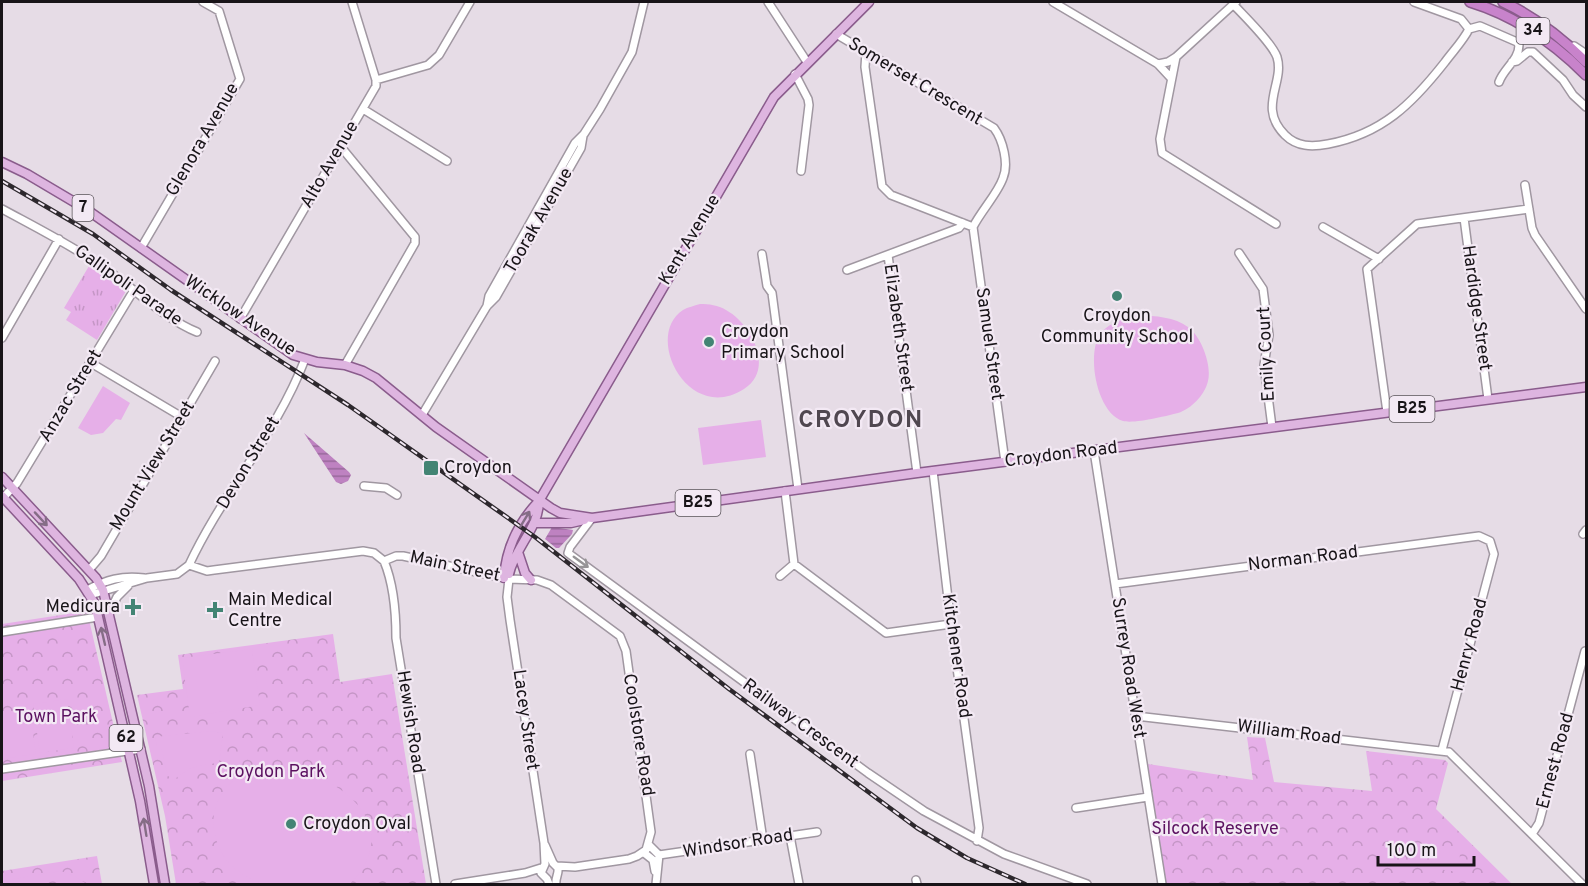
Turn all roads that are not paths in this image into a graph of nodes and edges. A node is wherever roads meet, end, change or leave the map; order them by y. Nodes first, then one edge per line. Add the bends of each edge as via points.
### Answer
1 (203, 2) edge
2 (351, 2) edge
3 (470, 2) edge
4 (644, 2) edge
5 (768, 2) edge
6 (869, 2) edge
7 (1053, 2) edge
8 (1414, 2) edge
9 (1470, 2) edge
10 (1503, 2) edge
11 (1234, 3) edge
12 (1469, 29) junction
13 (836, 34) junction
14 (1564, 40) junction
15 (866, 52) junction
16 (1587, 54) edge
17 (1176, 57) junction
18 (807, 62) junction
19 (1512, 62) junction
20 (1587, 62) edge
21 (1158, 64) junction
22 (795, 74) junction
23 (1587, 75) edge
24 (1171, 78) junction
25 (376, 80) junction
26 (1500, 82) dead end
27 (1587, 107) edge
28 (363, 109) junction
29 (341, 147) junction
30 (447, 161) dead end
31 (2, 162) edge
32 (801, 171) dead end
33 (1526, 185) dead end
34 (2, 209) edge
35 (1529, 209) junction
36 (1464, 218) junction
37 (963, 223) junction
38 (1276, 224) dead end
39 (974, 227) junction
40 (1323, 227) dead end
41 (59, 239) junction
42 (141, 248) junction
43 (1239, 252) dead end
44 (762, 254) dead end
45 (888, 255) junction
46 (1379, 259) junction
47 (847, 270) dead end
48 (134, 290) junction
49 (1587, 309) edge
50 (240, 319) junction
51 (197, 332) dead end
52 (2, 338) edge
53 (305, 359) junction
54 (216, 361) dead end
55 (92, 363) junction
56 (345, 365) junction
57 (1587, 387) edge
58 (1488, 399) junction
59 (1387, 412) junction
60 (422, 415) junction
61 (182, 417) junction
62 (1272, 427) junction
63 (1094, 451) junction
64 (1005, 462) junction
65 (933, 471) junction
66 (917, 473) junction
67 (2, 477) edge
68 (364, 486) dead end
69 (14, 489) junction
70 (798, 489) junction
71 (785, 491) junction
72 (397, 495) dead end
73 (2, 498) edge
74 (539, 501) junction
75 (592, 518) junction
76 (534, 523) junction
77 (1490, 541) joint
78 (518, 551) junction
79 (384, 561) junction
80 (794, 564) junction
81 (189, 565) junction
82 (89, 570) junction
83 (780, 576) dead end
84 (506, 578) junction
85 (147, 579) junction
86 (531, 580) junction
87 (1115, 584) junction
88 (130, 585) junction
89 (102, 587) junction
90 (88, 592) junction
91 (109, 614) junction
92 (98, 617) junction
93 (951, 624) junction
94 (612, 630) joint
95 (2, 632) edge
96 (1585, 651) edge
97 (1136, 716) junction
98 (141, 748) junction
99 (1442, 750) junction
100 (129, 751) junction
101 (750, 754) dead end
102 (2, 769) edge
103 (1148, 797) junction
104 (1076, 808) dead end
105 (817, 831) dead end
106 (1532, 834) junction
107 (790, 836) junction
108 (763, 840) junction
109 (977, 841) junction
110 (544, 843) junction
111 (649, 844) junction
112 (643, 852) junction
113 (659, 855) junction
114 (555, 864) junction
115 (543, 866) junction
116 (575, 867) junction
117 (525, 873) junction
118 (551, 880) edge
119 (656, 882) edge
120 (154, 885) edge
121 (165, 885) edge
122 (436, 885) edge
123 (455, 885) edge
124 (799, 885) edge
125 (1087, 885) edge
126 (1162, 885) edge
127 (1582, 885) edge

1 - 42 street, Glenora Avenue via 219,11 240,79
2 - 25 street
3 - 25 street via 433,62
4 - 60 street, Toorak Avenue via 632,52 575,143 487,306
5 - 18 street
6 - 13 main road, Kent Avenue
7 - 21 street
8 - 12 street via 1461,19
9 - 23 highway, 34 via 1543,37
10 - 14 highway, 34
11 - 12 street via 1276,54 1278,73 1272,105 1278,125 1296,143 1308,146 1341,142 1393,118 1425,87
11 - 17 street
12 - 19 street via 1480,26 1517,42 1519,51
13 - 15 street, Somerset Crescent
13 - 18 main road, Kent Avenue
14 - 16 street
14 - 20 highway, 34
15 - 37 street via 882,186 891,195
15 - 39 street, Somerset Crescent via 994,128 999,135 1003,179
17 - 21 street
17 - 24 street
18 - 22 main road, Kent Avenue
19 - 26 street
19 - 27 street via 1533,52
21 - 24 street
22 - 32 street via 809,105
22 - 74 main road, Kent Avenue via 774,97
24 - 38 street via 1160,140 1162,153
25 - 28 street, Alto Avenue
28 - 29 street, Alto Avenue
28 - 30 street
29 - 50 street, Alto Avenue
29 - 56 street via 415,237
31 - 42 main road, Wicklow Avenue / 7 via 77,204
33 - 35 street
34 - 41 street, Gallipoli Parade
35 - 36 street
35 - 49 street via 1535,235
36 - 46 street via 1417,224
36 - 58 street, Hardidge Street
37 - 39 street
37 - 45 street via 959,228
39 - 64 street, Samuel Street
40 - 46 street
41 - 48 street, Gallipoli Parade
41 - 52 street
42 - 50 main road, Wicklow Avenue / 7
43 - 62 street, Emily Court via 1263,290 1269,335 1264,365
44 - 70 street via 767,286 772,293
45 - 47 street
45 - 66 street, Elizabeth Street
46 - 59 street via 1367,269
48 - 51 street, Gallipoli Parade
48 - 55 street, Anzac Street
50 - 53 main road, Wicklow Avenue / 7 via 278,346
53 - 56 main road, Wicklow Avenue / 7
53 - 81 street, Devon Street via 278,415
54 - 61 street, Mount View Street
55 - 61 street
55 - 69 street, Anzac Street
56 - 60 main road, Wicklow Avenue / 7 via 376,378
57 - 58 main road, Croydon Road / B25
58 - 59 main road, Croydon Road / B25
59 - 62 main road, Croydon Road / B25
60 - 74 main road, Wicklow Avenue / 7
61 - 82 street, Mount View Street
62 - 63 main road, Croydon Road / B25
63 - 64 main road, Croydon Road / B25
63 - 87 street, Surrey Road West
64 - 65 main road, Croydon Road / B25
65 - 66 main road, Croydon Road / B25
65 - 93 street, Kitchener Road
66 - 70 main road, Croydon Road / B25
67 - 69 main road, 62
68 - 72 street via 386,488
69 - 73 street, Anzac Street
69 -> 82 main road, 62
70 - 71 main road, Croydon Road / B25
71 - 75 main road, Croydon Road / B25
71 - 80 street
73 - 90 main road, 62
74 - 75 main road, Croydon Road / B25 via 560,513
74 - 76 main road, Kent Avenue
84 -> 74 main road, Kent Avenue via 513,540
75 - 76 main road via 571,523
75 -> 109 street, Railway Crescent via 568,553 868,773
76 - 78 main road, Kent Avenue
77 - 87 street, Norman Road via 1479,536
77 - 99 street, Henry Road via 1494,554
78 - 84 main road, Kent Avenue
78 - 86 main road
79 - 81 street, Main Street via 363,551 207,571
79 - 84 street, Main Street via 403,556
79 - 122 street, Hewish Road
80 - 83 street
80 - 93 street via 886,633
81 - 85 street via 177,574
82 - 89 main road, 62
84 - 86 street, Main Street
84 - 110 street, Lacey Street via 504,587
85 - 88 street
85 - 89 street via 131,576 106,580
86 - 94 street, Main Street via 550,585
87 - 97 street, Surrey Road West
88 - 89 street
88 - 91 street via 117,597
89 - 90 street
89 - 91 main road, 62
90 - 92 main road, 62
91 - 98 main road, 62
92 - 95 street
100 -> 92 main road, 62
93 - 109 street, Kitchener Road via 979,828
94 - 111 street, Coolstore Road via 625,648 650,808
96 - 106 street, Ernest Road via 1539,824
97 - 99 street, William Road
97 - 103 street, Surrey Road West
98 - 100 street
98 - 121 main road, 62
99 - 106 street via 1456,757
100 - 102 street
120 -> 100 main road, 62
101 - 108 street
103 - 104 street
103 - 126 street, Surrey Road West
105 - 107 street, Windsor Road
106 - 127 street
107 - 108 street, Windsor Road
107 - 124 street
108 - 113 street, Windsor Road
109 - 125 street, Railway Crescent
110 - 114 street, Lacey Street
110 - 115 street, Lacey Street
111 - 112 street
111 - 113 street, Windsor Road
112 - 116 street via 629,859
112 - 119 street, Windsor Road via 653,860
113 - 119 street, Windsor Road
114 - 115 street
114 - 116 street
114 - 118 street
115 - 117 street
115 - 118 street, Lacey Street
116 - 118 street
117 - 118 street
117 - 123 street

